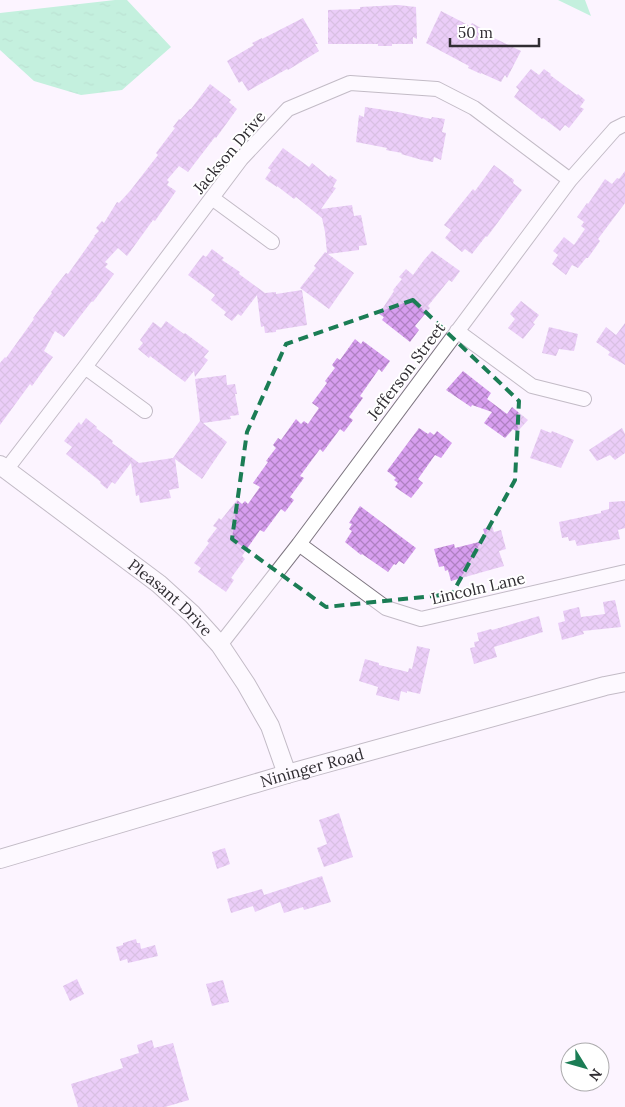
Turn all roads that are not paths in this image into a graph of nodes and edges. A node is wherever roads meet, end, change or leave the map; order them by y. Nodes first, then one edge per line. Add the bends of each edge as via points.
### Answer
1 (625, 124) edge
2 (570, 180) junction
3 (212, 198) junction
4 (272, 242) dead end
5 (457, 331) junction
6 (85, 367) junction
7 (584, 399) dead end
8 (145, 411) dead end
9 (3, 467) edge
10 (299, 544) junction
11 (625, 572) edge
12 (220, 644) junction
13 (625, 682) edge
14 (287, 774) junction
15 (0, 859) edge

1 - 2 street, Jefferson Street via 615,129
2 - 3 street, Jackson Drive via 474,108 437,89 350,83 288,109 241,159
2 - 5 street, Jefferson Street
3 - 4 street
3 - 6 street, Jackson Drive
5 - 7 street via 532,386
5 - 10 street, Jefferson Street
6 - 8 street
6 - 9 street, Jackson Drive
9 - 12 street, Pleasant Drive via 159,584
10 - 11 street, Lincoln Lane via 386,608 421,619
10 - 12 street, Jefferson Street
12 - 14 street, Pleasant Drive via 270,726
13 - 14 street, Nininger Road
14 - 15 street, Nininger Road

